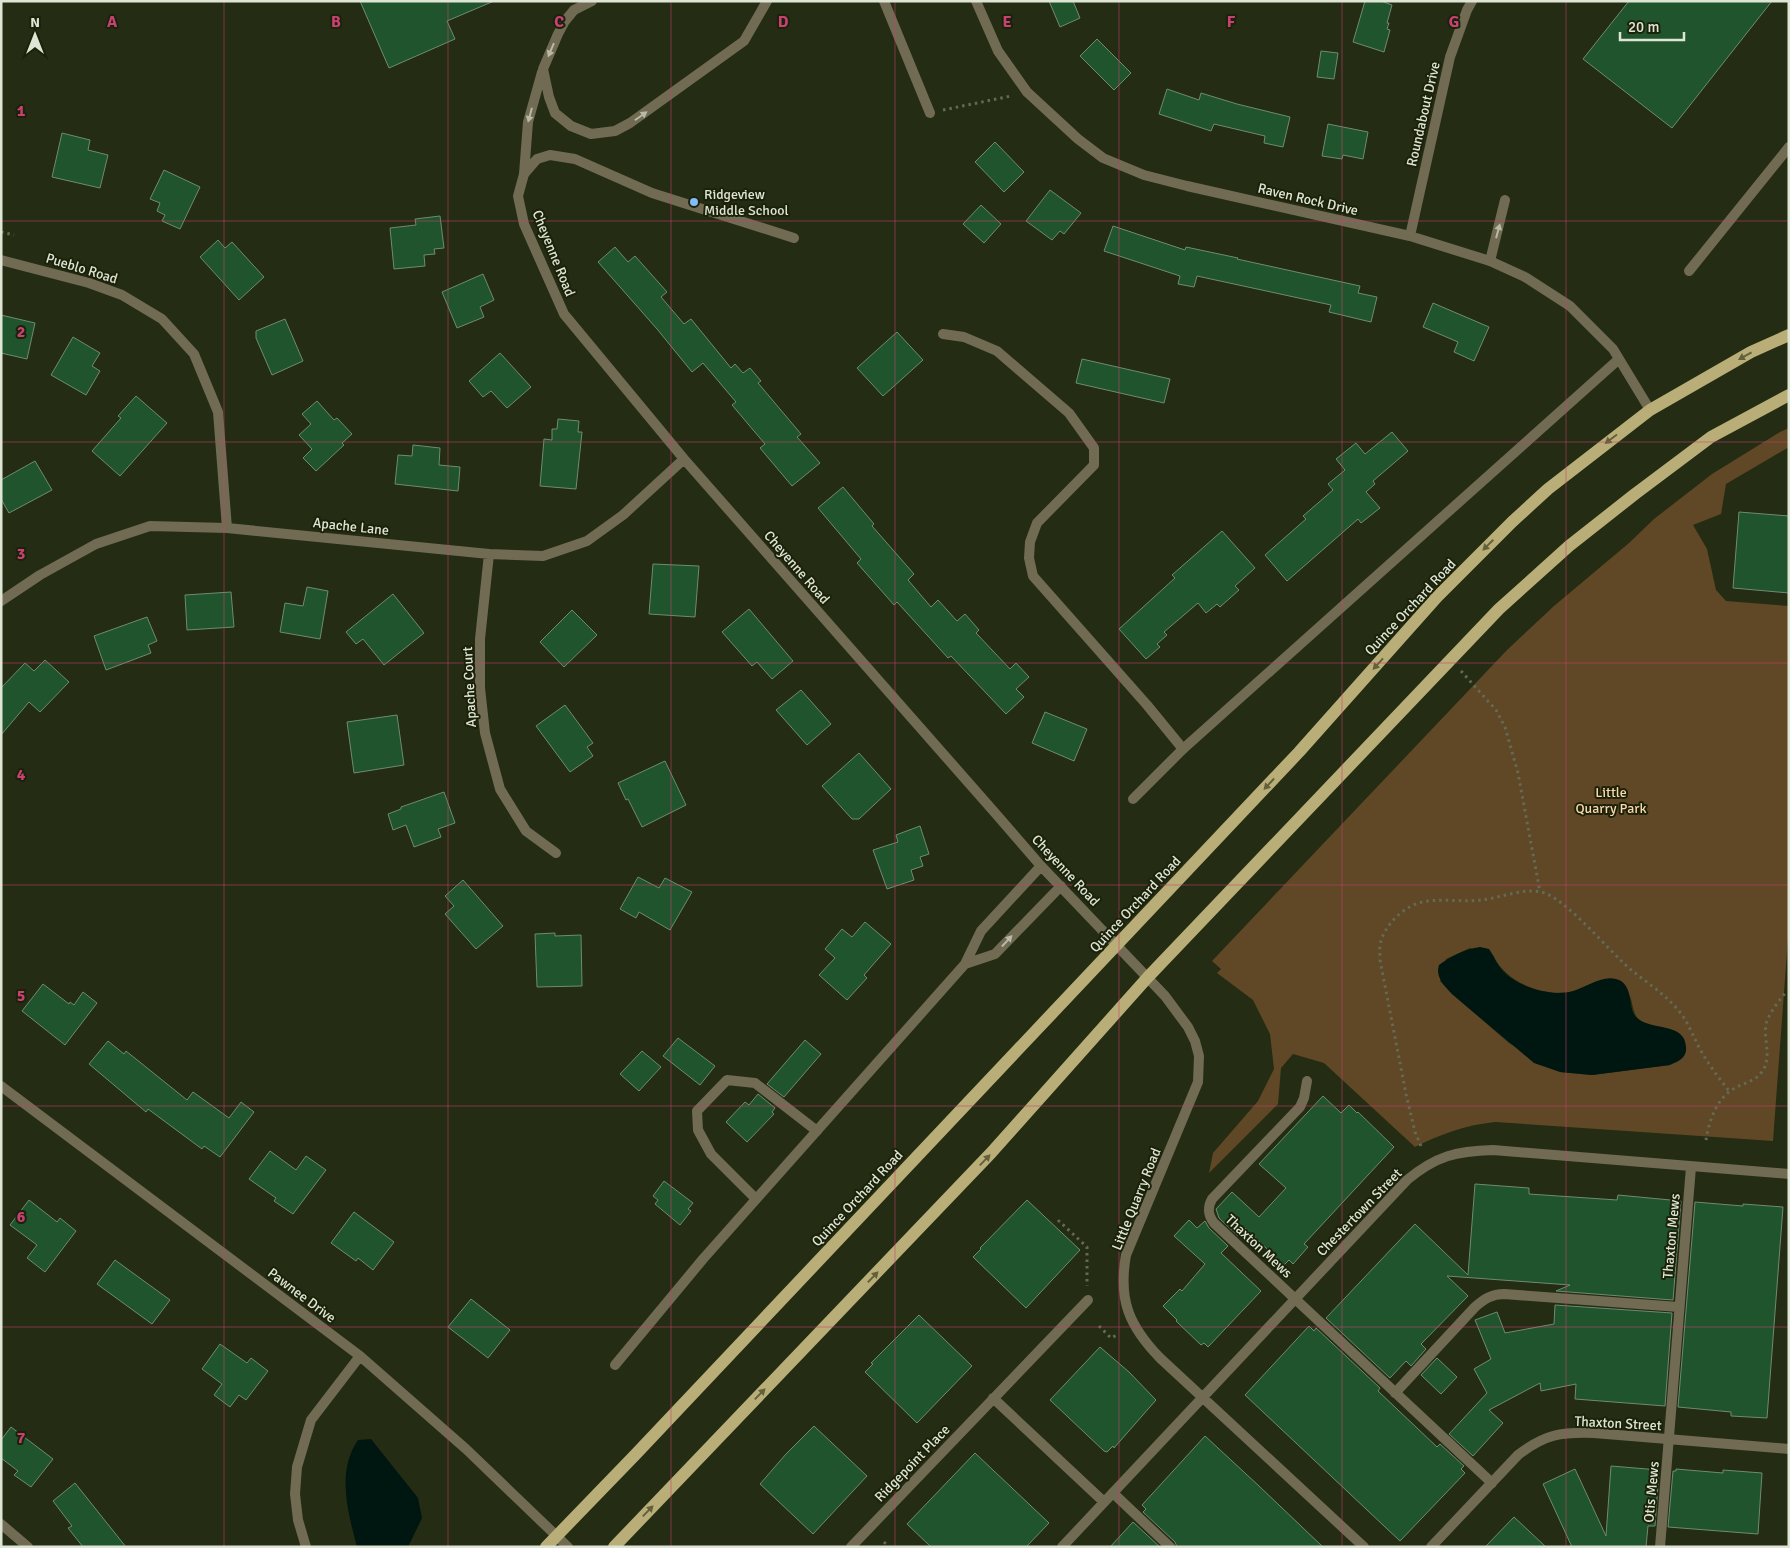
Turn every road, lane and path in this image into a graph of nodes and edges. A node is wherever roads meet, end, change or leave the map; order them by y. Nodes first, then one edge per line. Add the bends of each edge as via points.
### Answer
1 (592, 1) edge
2 (767, 1) edge
3 (884, 1) edge
4 (976, 1) edge
5 (1472, 1) edge
6 (543, 68) junction
7 (1027, 92) junction
8 (930, 113) joint
9 (1789, 147) edge
10 (524, 174) junction
11 (1506, 200) dead end
12 (1, 232) edge
13 (14, 234) dead end
14 (1410, 236) junction
15 (794, 238) dead end
16 (1, 260) edge
17 (1490, 261) junction
18 (1689, 271) dead end
19 (943, 334) dead end
20 (1789, 335) edge
21 (1619, 359) junction
22 (1789, 395) edge
23 (1650, 410) junction
24 (684, 459) junction
25 (227, 528) junction
26 (489, 554) junction
27 (1, 602) edge
28 (1450, 660) junction
29 (1183, 749) junction
30 (1133, 799) dead end
31 (556, 853) dead end
32 (1041, 866) junction
33 (1061, 886) junction
34 (1540, 892) junction
35 (1117, 944) junction
36 (965, 964) junction
37 (1148, 977) junction
38 (1786, 992) dead end
39 (1307, 1081) dead end
40 (1, 1086) edge
41 (1729, 1091) junction
42 (817, 1131) junction
43 (1706, 1140) dead end
44 (1421, 1146) dead end
45 (1691, 1167) junction
46 (1789, 1174) edge
47 (756, 1199) junction
48 (1058, 1222) dead end
49 (1295, 1299) junction
50 (1088, 1300) joint
51 (1679, 1307) junction
52 (1099, 1326) dead end
53 (1117, 1335) dead end
54 (360, 1356) junction
55 (615, 1366) dead end
56 (1395, 1393) junction
57 (993, 1398) junction
58 (1203, 1398) junction
59 (1669, 1439) junction
60 (1789, 1448) edge
61 (1492, 1483) junction
62 (1113, 1493) junction
63 (1104, 1502) junction
64 (1, 1524) edge
65 (557, 1535) junction
66 (884, 1542) dead end
67 (28, 1547) edge
68 (306, 1547) edge
69 (546, 1547) edge
70 (568, 1547) edge
71 (614, 1547) edge
72 (851, 1547) edge
73 (889, 1547) edge
74 (1062, 1547) edge
75 (1170, 1547) edge
76 (1364, 1547) edge
77 (1431, 1547) edge
78 (1660, 1547) edge

1 -> 6 street, Cheyenne Road via 574,10 565,21
6 -> 2 street via 548,97 555,113 571,126 591,134 615,131 744,41
3 - 8 street
4 - 7 street, Raven Rock Drive via 998,50
5 - 14 street, Roundabout Drive via 1450,56
6 -> 10 street, Cheyenne Road via 528,122
7 - 8 path
7 - 14 street, Raven Rock Drive via 1103,158 1144,175
9 - 18 street
10 - 15 street via 537,159 550,155 575,160 652,193
10 - 24 street, Cheyenne Road via 518,196 524,224 564,314
17 -> 11 street
12 - 13 path
14 - 17 street, Raven Rock Drive
16 - 25 street, Pueblo Road via 89,282 122,295 162,319 194,354 218,412
17 - 21 street, Raven Rock Drive via 1525,276 1570,306
19 - 29 street via 964,337 997,351 1069,413 1088,437 1094,448 1094,465 1037,523 1030,542 1033,576
20 -> 23 main road, Quince Orchard Road via 1751,352
21 - 23 street, Raven Rock Drive
21 - 29 street
22 - 28 main road via 1711,437 1634,494 1569,546
23 -> 35 main road, Quince Orchard Road via 1548,489 1437,597 1299,752
24 - 26 street, Apache Lane via 623,515 587,541 543,556
24 - 32 street, Cheyenne Road
25 - 26 street, Apache Lane
25 - 27 street, Apache Lane via 150,526 96,544
26 - 31 street, Apache Court via 480,639 480,688 485,733 500,789 526,831
28 - 34 path via 1496,710 1505,727 1518,773
28 - 37 main road
29 - 30 street
32 - 33 street, Cheyenne Road
32 - 36 street via 981,931
33 - 35 street, Cheyenne Road
36 -> 33 street via 995,954
34 - 41 path via 1557,900 1678,1010
34 - 44 path via 1412,905 1398,915 1381,940 1380,960 1398,1054
35 - 37 street, Little Quarry Road
35 - 65 main road, Quince Orchard Road
36 - 42 street
37 - 58 street, Little Quarry Road via 1188,1027 1195,1041 1200,1070 1188,1111 1126,1256 1124,1297 1131,1321 1149,1346
71 -> 37 main road via 992,1153
38 - 41 path via 1768,1018 1766,1064 1761,1073
39 - 49 street, Thaxton Mews via 1300,1107 1212,1199 1208,1211 1214,1223
40 - 54 street, Pawnee Drive
41 - 43 path via 1714,1112
42 - 47 street
42 - 47 street via 755,1084 727,1080 697,1111 698,1130 711,1154
45 - 46 street, Chestertown Street
45 - 49 street, Chestertown Street via 1493,1150 1446,1156 1407,1180
45 - 51 street, Thaxton Mews
47 - 55 street
48 - 50 path via 1087,1247
49 - 56 street, Thaxton Mews
49 - 58 street, Chestertown Street
50 - 57 street, Ridgepoint Place
51 - 56 street via 1495,1294 1475,1307
51 - 59 street, Thaxton Mews
52 - 53 path via 1112,1338
54 - 65 street, Pawnee Drive
54 - 68 street via 311,1420 297,1467 295,1494
56 - 61 street, Thaxton Mews
57 - 63 street
57 - 72 street, Ridgepoint Place
58 - 62 street, Chestertown Street
58 - 76 street, Little Quarry Road
59 - 60 street, Thaxton Street
59 - 61 street, Thaxton Street via 1572,1433 1551,1436 1533,1443
59 - 78 street, Otis Mews
61 - 77 street, Thaxton Street
62 - 63 street, Chestertown Street
62 - 75 street
63 - 74 street, Chestertown Street
64 - 67 street
65 - 69 main road, Quince Orchard Road
65 - 70 street, Pawnee Drive
66 - 73 path

